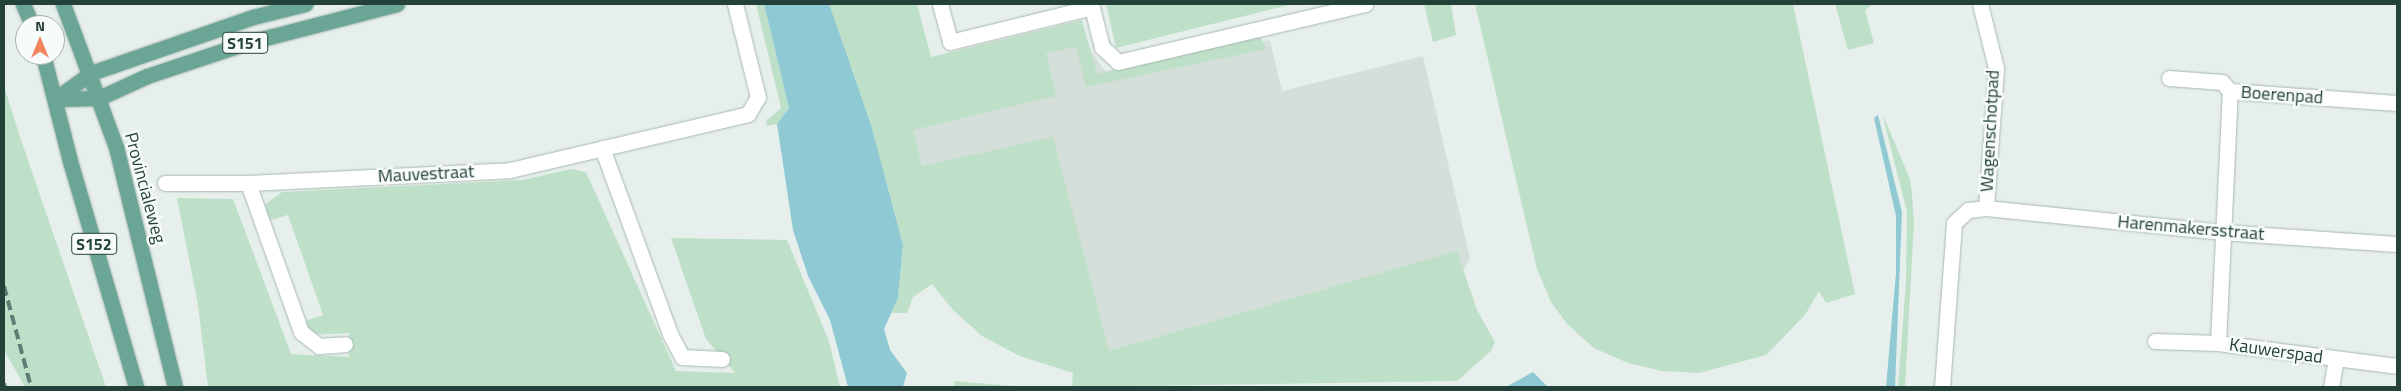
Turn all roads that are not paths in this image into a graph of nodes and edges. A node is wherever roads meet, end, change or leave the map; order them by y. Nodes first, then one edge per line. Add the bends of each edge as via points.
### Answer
1 (63, 4) edge
2 (305, 4) edge
3 (397, 4) edge
4 (735, 4) edge
5 (940, 4) edge
6 (1365, 4) edge
7 (1980, 4) edge
8 (1091, 6) edge
9 (46, 65) edge
10 (91, 73) junction
11 (2169, 78) dead end
12 (2230, 91) junction
13 (99, 98) junction
14 (55, 99) junction
15 (2397, 103) edge
16 (602, 148) junction
17 (165, 183) dead end
18 (248, 183) junction
19 (1986, 208) junction
20 (2221, 232) junction
21 (2397, 244) edge
22 (2155, 341) dead end
23 (2218, 343) junction
24 (345, 344) dead end
25 (722, 359) dead end
26 (2336, 359) junction
27 (2397, 366) edge
28 (175, 385) edge
29 (136, 387) edge
30 (1942, 387) edge
31 (2331, 387) edge

1 - 10 main road, Provincialeweg / S152
2 - 10 main road, S151 via 253,17
3 - 13 main road, S151 via 246,43 146,76
4 - 16 street, Mauvestraat via 758,97 748,114
5 - 8 street via 950,42
6 - 8 street via 1118,62 1102,47
7 - 19 street, Wagenschotpad via 1996,68
9 - 14 main road, S152
10 - 13 main road, Provincialeweg / S152
10 - 14 main road, S151
11 - 12 street, Boerenpad via 2222,82
12 - 15 street, Boerenpad
12 - 20 street
13 - 14 main road, S151
13 - 28 main road, Provincialeweg / S152 via 122,168
14 - 29 main road, S152
16 - 18 street, Mauvestraat via 510,170
16 - 25 street via 670,334 682,357
17 - 18 street, Mauvestraat
18 - 24 street via 301,332 319,346
19 - 20 street, Harenmakersstraat
19 - 30 street, Wagenschotpad via 1968,210 1954,223
20 - 21 street, Harenmakersstraat
20 - 23 street
22 - 23 street, Kauwerspad
23 - 26 street, Kauwerspad
26 - 27 street, Kauwerspad
26 - 31 street

